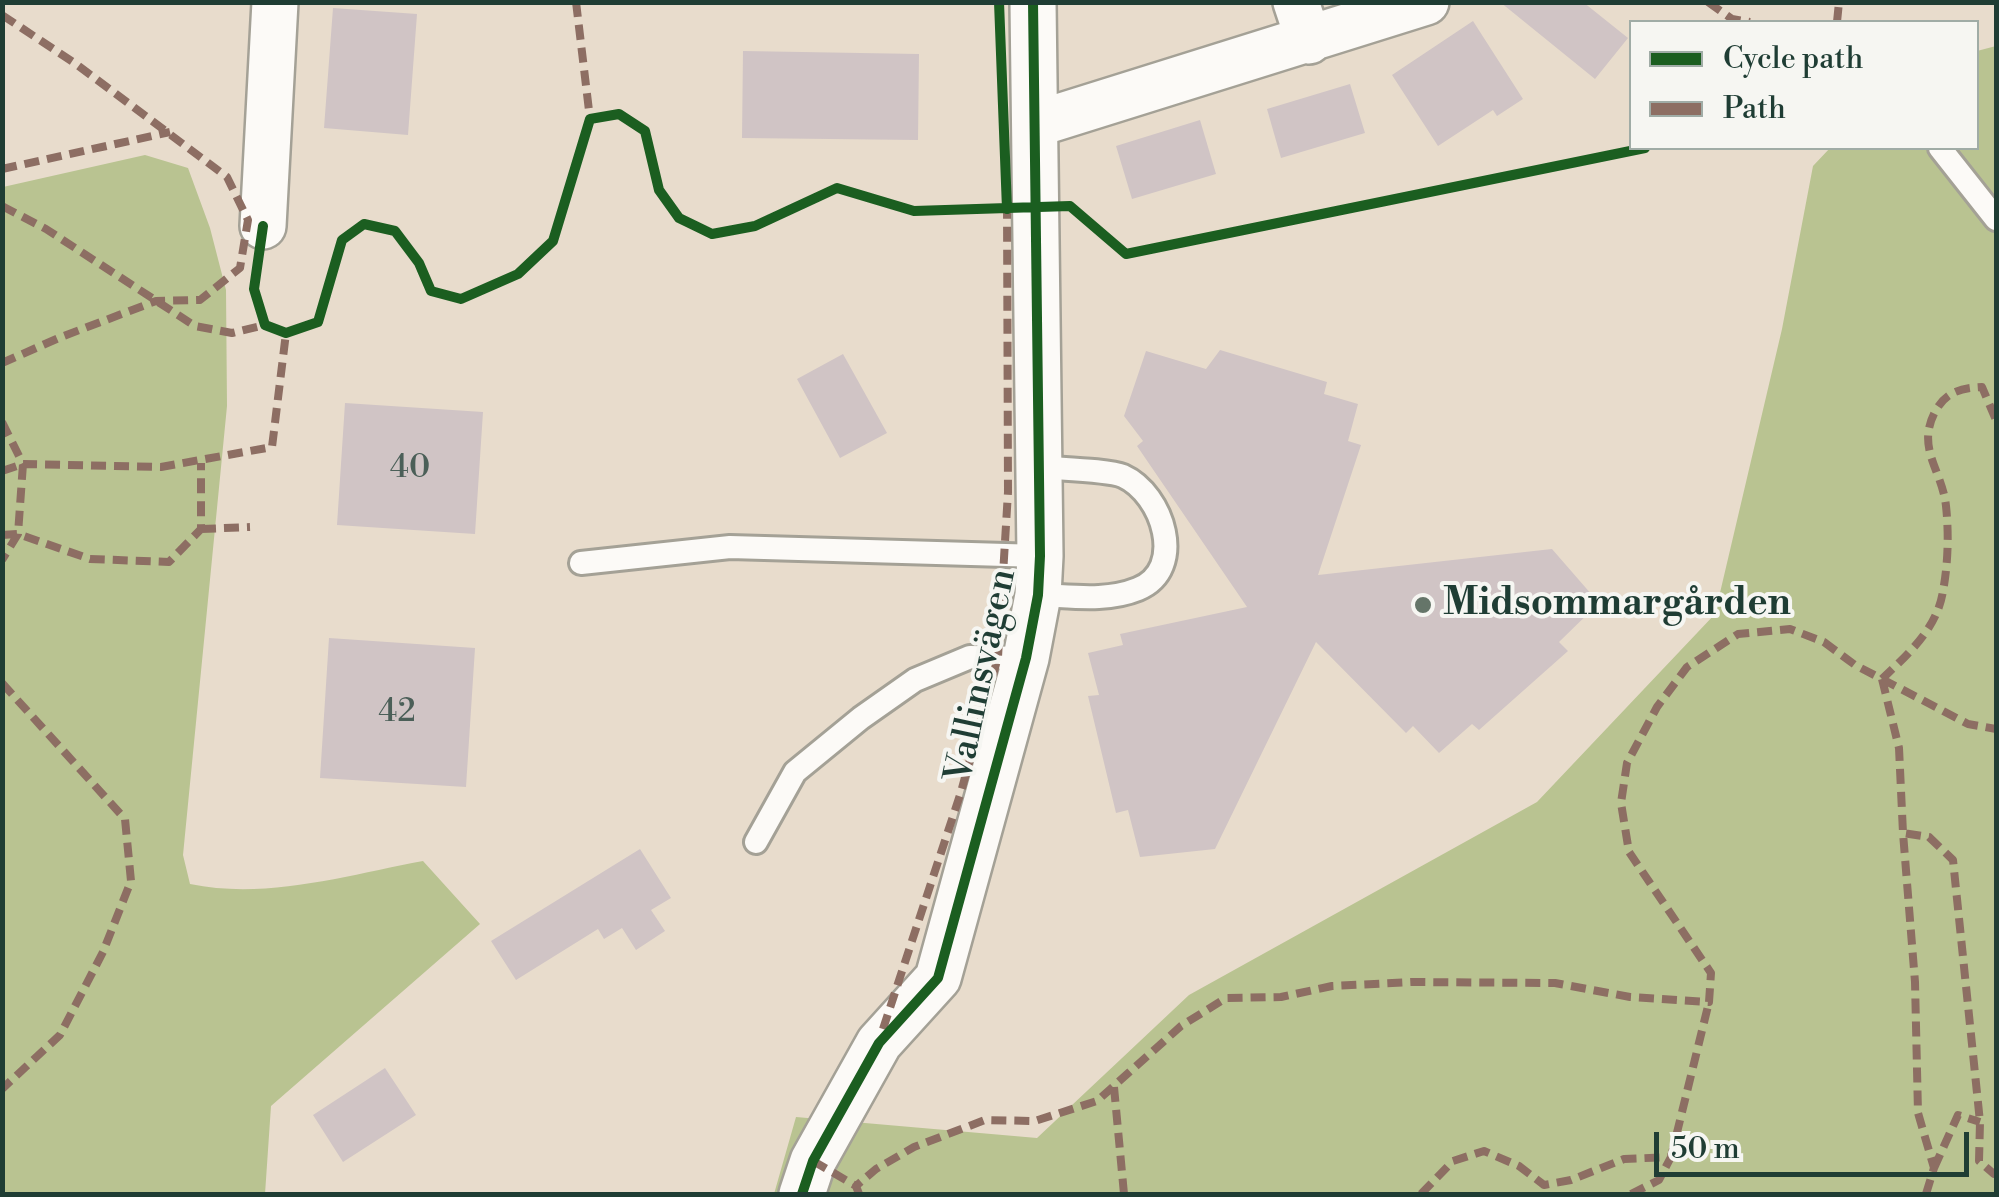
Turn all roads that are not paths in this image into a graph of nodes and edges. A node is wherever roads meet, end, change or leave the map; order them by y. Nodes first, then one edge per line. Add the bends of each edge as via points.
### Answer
1 (274, 2) edge
2 (1033, 2) edge
3 (1426, 2) edge
4 (1302, 22) edge
5 (1036, 124) junction
6 (1942, 150) edge
7 (1996, 219) edge
8 (263, 226) dead end
9 (1039, 468) junction
10 (581, 564) dead end
11 (1039, 576) junction
12 (1026, 658) junction
13 (756, 842) dead end
14 (802, 1194) edge

1 - 8 street
2 - 5 street, Vallinsvägen
3 - 4 street
4 - 5 street
5 - 9 street, Vallinsvägen
6 - 7 lane
9 - 11 street, Vallinsvägen
9 - 11 lane via 1123,476 1161,518 1167,548 1157,573 1141,588 1102,598
10 - 11 lane via 730,546
11 - 12 street, Vallinsvägen
12 - 13 lane via 970,657 915,680 795,772
12 - 14 street, Vallinsvägen via 938,978 879,1043 813,1161

